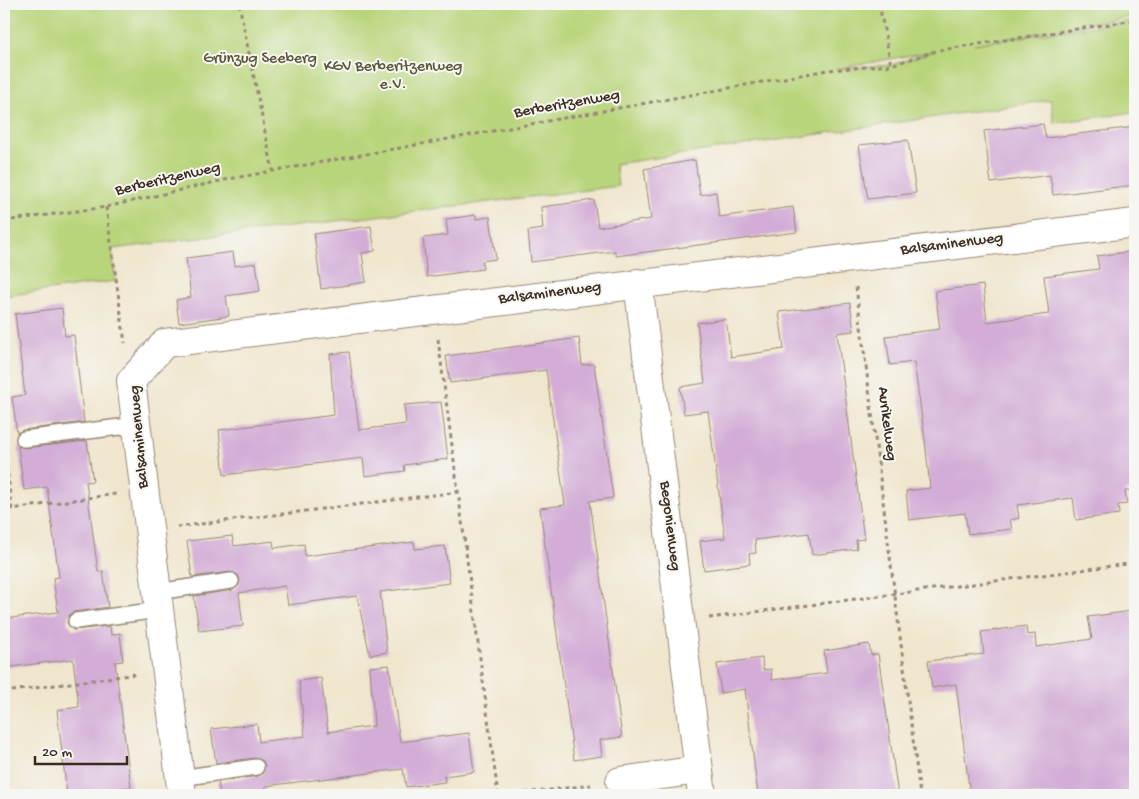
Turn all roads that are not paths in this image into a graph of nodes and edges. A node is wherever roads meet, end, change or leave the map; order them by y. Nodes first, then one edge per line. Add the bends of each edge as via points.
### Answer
1 (1135, 223) edge
2 (638, 283) junction
3 (136, 425) junction
4 (24, 439) dead end
5 (231, 581) dead end
6 (158, 601) junction
7 (76, 621) dead end
8 (256, 767) dead end
9 (620, 781) road end
10 (701, 783) edge
11 (181, 787) edge

1 - 2 street, Balsaminenweg
2 - 3 street, Balsaminenweg via 165,343 131,381
2 - 10 street, Begonienweg
3 - 4 lane
3 - 6 street, Balsaminenweg
5 - 6 lane
6 - 7 lane
6 - 11 street, Balsaminenweg
8 - 11 lane
9 - 10 street, Begonienweg

